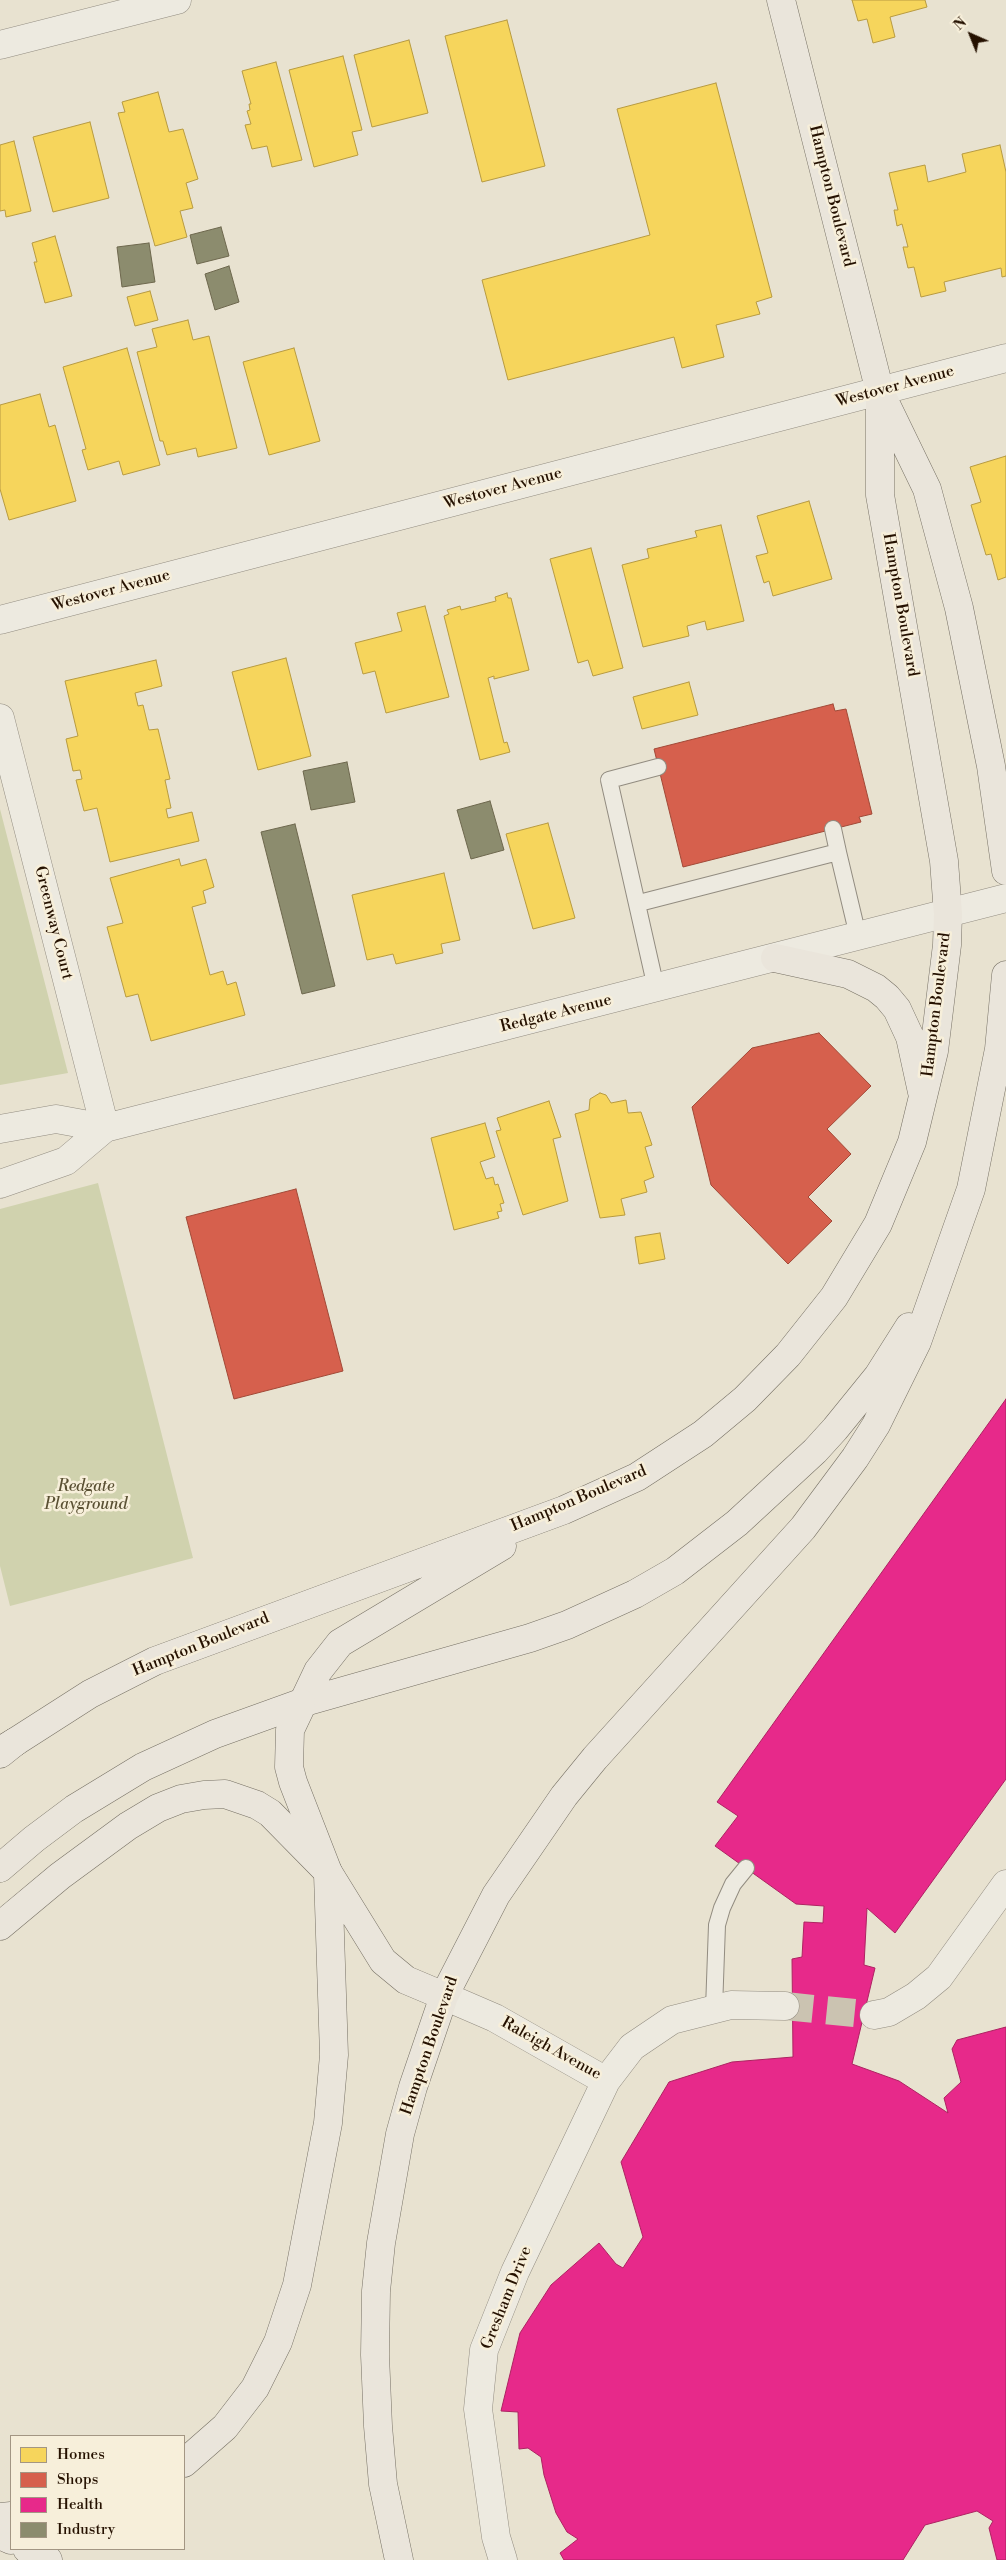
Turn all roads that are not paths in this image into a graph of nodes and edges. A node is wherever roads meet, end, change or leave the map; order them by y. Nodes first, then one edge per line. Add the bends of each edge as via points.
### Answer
1 (177, 0) edge
2 (781, 0) edge
3 (0, 45) edge
4 (1006, 358) edge
5 (880, 392) junction
6 (0, 620) edge
7 (0, 718) edge
8 (658, 768) dead end
9 (833, 829) dead end
10 (838, 852) junction
11 (1006, 871) edge
12 (1006, 898) edge
13 (639, 903) junction
14 (948, 914) junction
15 (858, 936) junction
16 (775, 958) junction
17 (1006, 975) edge
18 (656, 988) junction
19 (923, 1100) junction
20 (105, 1128) junction
21 (0, 1129) edge
22 (0, 1184) edge
23 (941, 1277) junction
24 (564, 1510) junction
25 (301, 1703) junction
26 (5, 1749) edge
27 (0, 1868) edge
28 (746, 1868) dead end
29 (328, 1872) junction
30 (1006, 1884) edge
31 (0, 1926) edge
32 (444, 1996) junction
33 (786, 2006) tunnel mouth
34 (714, 2009) junction
35 (874, 2015) tunnel mouth
36 (606, 2081) junction
37 (185, 2462) edge
38 (30, 2550) edge
39 (48, 2560) edge
40 (399, 2560) edge
41 (503, 2560) edge

1 - 3 street
2 - 5 main road, Hampton Boulevard
4 - 5 street, Westover Avenue
5 - 6 street, Westover Avenue
5 - 11 main road, Hampton Boulevard via 927,489 959,608 991,766
5 - 14 main road, Hampton Boulevard via 880,495 944,861
7 - 20 street, Greenway Court
8 - 13 lane via 609,780
9 - 10 lane
10 - 13 lane
10 - 15 lane
12 - 14 street, Redgate Avenue
13 - 18 lane
14 - 15 street, Redgate Avenue
14 - 19 main road, Hampton Boulevard via 936,1035
15 - 16 street, Redgate Avenue
16 - 18 street, Redgate Avenue
16 - 19 main road via 848,974 887,997 897,1009 910,1036
17 - 23 main road, Hampton Boulevard via 999,1049 972,1189
18 - 20 street, Redgate Avenue
19 - 24 main road, Hampton Boulevard via 900,1174 870,1238 834,1297 788,1355 732,1410 678,1452 637,1476
20 - 21 street, Redgate Avenue via 56,1119
20 - 22 street, Redgate Avenue via 66,1161
23 - 25 main road via 878,1376 835,1429 737,1523 675,1571 600,1611 548,1632
23 - 32 main road, Hampton Boulevard via 903,1374 855,1458 803,1528 564,1796 496,1895
24 - 25 main road via 340,1643 318,1671
24 - 26 main road, Hampton Boulevard via 155,1661 90,1694
25 - 27 main road via 215,1734 143,1767 74,1809
25 - 29 main road via 290,1730 289,1768
28 - 34 lane via 734,1884 717,1925
29 - 31 main road via 257,1804 225,1794 204,1795 158,1808 128,1826
29 - 32 main road via 383,1961 406,1980
29 - 37 main road via 334,2055 328,2123 296,2285 278,2342 255,2388 224,2427
30 - 35 street via 939,1977 889,2012
32 - 36 street, Raleigh Avenue via 495,2018
32 - 40 main road, Hampton Boulevard via 400,2134 376,2291 378,2426 384,2484
33 - 34 street, Raleigh Avenue via 731,2004
34 - 36 street, Raleigh Avenue via 672,2020 632,2047
36 - 41 street, Gresham Drive via 515,2272 484,2350 478,2409 496,2537
38 - 39 main road

